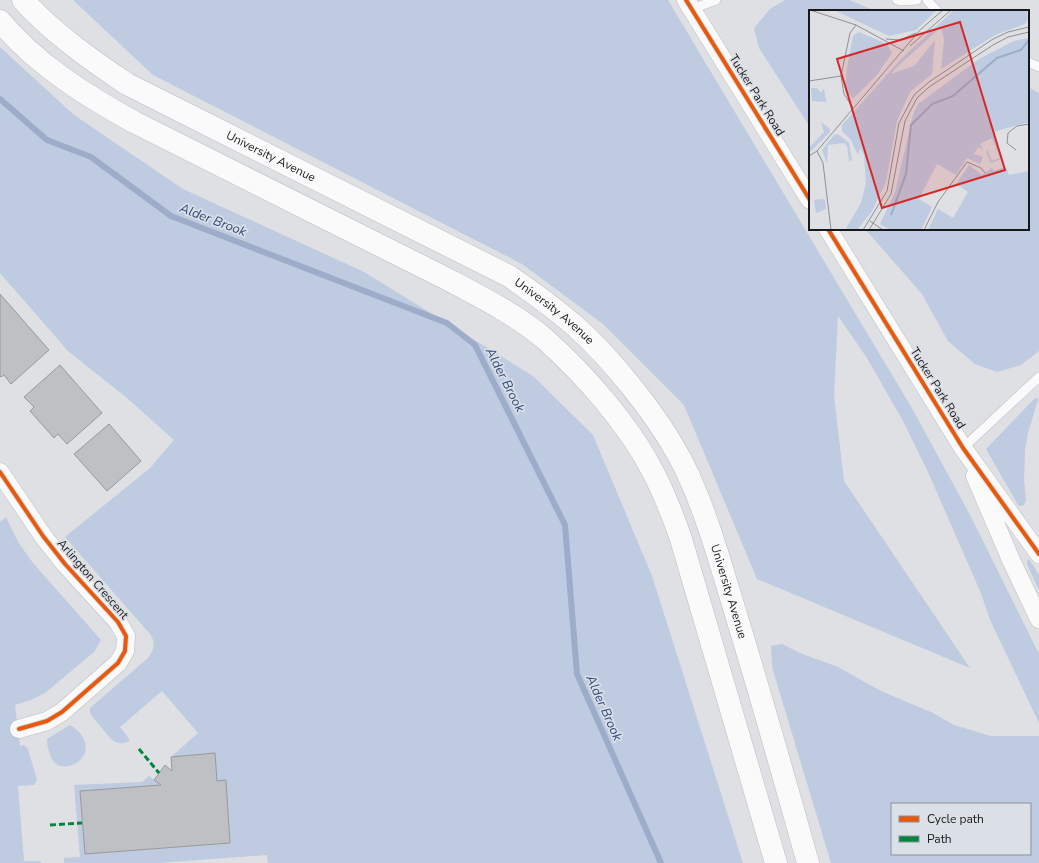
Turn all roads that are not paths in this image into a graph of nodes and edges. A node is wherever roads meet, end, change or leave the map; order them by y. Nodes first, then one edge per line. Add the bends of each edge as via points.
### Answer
1 (23, 0) edge
2 (716, 0) edge
3 (896, 0) edge
4 (917, 0) edge
5 (927, 0) edge
6 (689, 4) edge
7 (936, 10) edge
8 (0, 21) edge
9 (1029, 62) edge
10 (1039, 67) edge
11 (809, 198) edge
12 (829, 230) edge
13 (1039, 378) edge
14 (963, 448) junction
15 (0, 472) edge
16 (1039, 554) edge
17 (1039, 619) edge
18 (19, 729) dead end
19 (776, 863) edge
20 (808, 863) edge

1 - 20 main road, University Avenue via 96,64 128,84 509,276 575,326 604,357 632,388 658,423 683,463 701,506 762,702
2 - 6 lane
3 - 4 lane
5 - 7 lane
6 - 11 street, Tucker Park Road
8 - 19 main road via 36,56 99,103 482,297 511,315 545,340 605,401 653,470 667,501 681,539
9 - 10 lane
12 - 14 street, Tucker Park Road
13 - 14 lane
14 - 16 street, Tucker Park Road
14 - 17 street, Tucker Park Road
15 - 18 street, Arlington Crescent via 43,536 118,622 126,636 126,651 118,663 62,712 47,721

